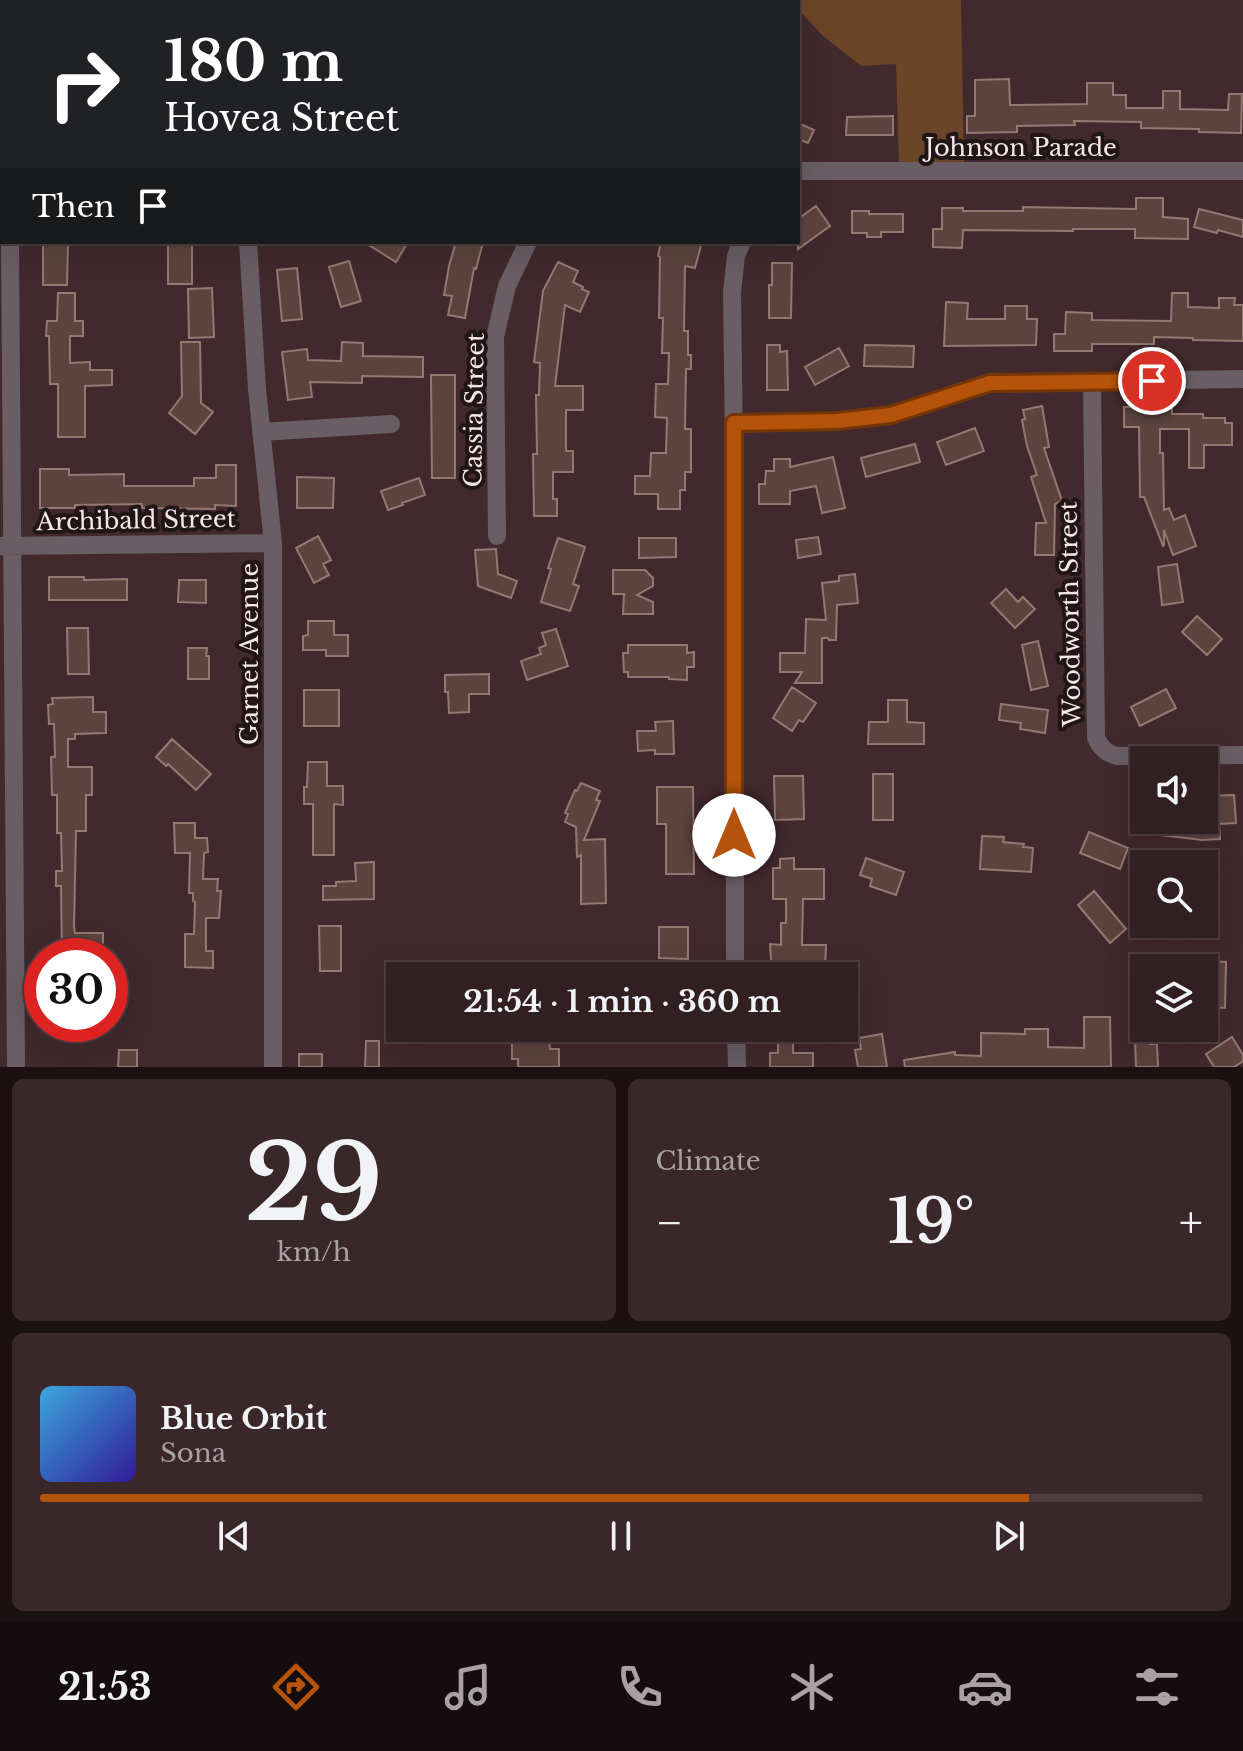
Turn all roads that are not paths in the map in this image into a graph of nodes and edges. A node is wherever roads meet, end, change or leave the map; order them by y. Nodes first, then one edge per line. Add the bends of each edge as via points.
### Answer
1 (800, 171) edge
2 (1243, 171) edge
3 (10, 244) edge
4 (248, 244) edge
5 (527, 244) edge
6 (741, 244) edge
7 (1243, 379) edge
8 (1092, 382) junction
9 (734, 423) junction
10 (391, 424) dead end
11 (261, 432) junction
12 (497, 536) dead end
13 (273, 543) junction
14 (6, 546) edge
15 (1243, 755) edge
16 (735, 962) edge
17 (736, 1042) edge
18 (16, 1067) edge
19 (273, 1067) edge
20 (737, 1067) edge

1 - 2 street, Johnson Parade
3 - 14 street
4 - 11 street, Garnet Avenue
5 - 12 street, Cassia Street via 507,286 495,337
6 - 9 street via 732,292
7 - 8 street
8 - 9 street via 990,383 891,415
8 - 15 street, Woodworth Street via 1096,738 1117,756
9 - 16 street
10 - 11 street
11 - 13 street, Garnet Avenue
13 - 14 street, Archibald Street
13 - 19 street, Garnet Avenue
14 - 18 street
17 - 20 street

